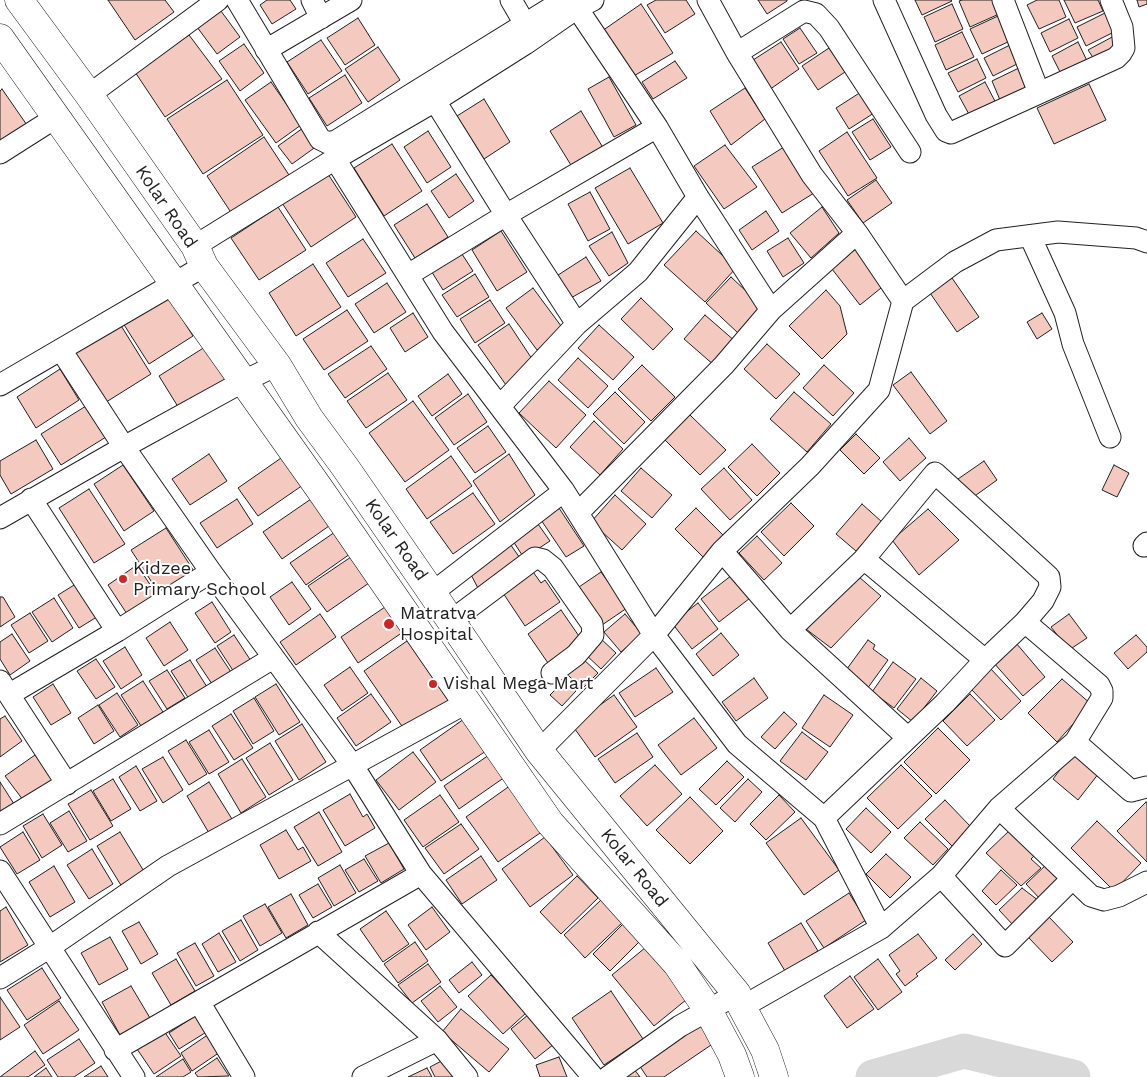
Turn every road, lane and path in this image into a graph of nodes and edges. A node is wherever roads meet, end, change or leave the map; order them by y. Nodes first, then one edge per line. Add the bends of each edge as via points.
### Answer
1 (19, 0) edge
2 (218, 0) edge
3 (237, 0) edge
4 (351, 0) edge
5 (510, 0) edge
6 (708, 0) edge
7 (884, 0) edge
8 (1003, 0) edge
9 (1111, 0) edge
10 (578, 3) edge
11 (316, 9) edge
12 (525, 24) junction
13 (0, 38) edge
14 (266, 50) junction
15 (737, 53) junction
16 (1039, 93) junction
17 (89, 95) junction
18 (435, 101) junction
19 (55, 118) junction
20 (656, 127) junction
21 (910, 152) dead end
22 (0, 153) edge
23 (335, 159) junction
24 (698, 197) junction
25 (506, 215) junction
26 (857, 233) junction
27 (1030, 236) junction
28 (1147, 242) edge
29 (199, 256) junction
30 (408, 275) junction
31 (174, 284) junction
32 (903, 301) junction
33 (771, 310) junction
34 (577, 324) junction
35 (61, 350) junction
36 (277, 365) junction
37 (244, 381) junction
38 (0, 385) edge
39 (500, 406) junction
40 (1110, 437) dead end
41 (124, 447) junction
42 (564, 491) junction
43 (31, 499) junction
44 (578, 513) junction
45 (0, 518) edge
46 (722, 551) junction
47 (864, 559) junction
48 (211, 572) junction
49 (432, 593) junction
50 (452, 621) junction
51 (1025, 622) junction
52 (790, 630) junction
53 (117, 631) junction
54 (654, 635) junction
55 (273, 658) junction
56 (985, 660) junction
57 (552, 673) dead end
58 (5, 688) edge
59 (466, 703) junction
60 (908, 738) junction
61 (1075, 742) junction
62 (539, 752) junction
63 (353, 766) junction
64 (67, 784) junction
65 (1147, 787) edge
66 (999, 808) junction
67 (824, 818) junction
68 (0, 824) edge
69 (0, 871) edge
70 (421, 874) junction
71 (941, 876) junction
72 (1072, 879) junction
73 (1147, 882) edge
74 (881, 928) junction
75 (318, 932) junction
76 (50, 947) junction
77 (0, 978) edge
78 (740, 1001) junction
79 (199, 1002) junction
80 (708, 1010) junction
81 (437, 1040) junction
82 (115, 1050) junction
83 (736, 1066) edge
84 (134, 1077) edge
85 (244, 1077) edge
86 (363, 1077) edge
87 (467, 1077) edge
88 (592, 1077) edge
89 (608, 1077) edge
90 (774, 1077) edge

1 - 17 main road, Kolar Road
2 - 17 street
3 - 14 street
4 - 11 street
5 - 12 street
6 - 15 street
7 - 16 street via 946,131 951,133
8 - 16 street
9 - 16 street via 1122,27 1124,48 1121,53
10 - 12 street
10 - 18 street via 525,44
10 - 20 street
11 - 14 street
12 - 14 street via 328,143 320,140
13 - 19 main road, Kolar Road
15 - 21 street via 804,11 816,14 829,28
15 - 26 street via 812,175
17 - 19 main road
17 - 29 main road, Kolar Road
18 - 23 street
18 - 25 street
19 - 22 street
19 - 31 main road, Kolar Road
20 - 24 street
20 - 25 street
23 - 29 street
23 - 30 street
24 - 33 street
24 - 34 street via 638,272
25 - 30 street
25 - 34 street
26 - 32 street
26 - 33 street
27 - 28 street via 1058,232 1136,238
27 - 32 street via 996,240 955,262
27 - 40 street via 1065,313 1073,344
29 - 31 street
29 - 36 main road, Kolar Road
30 - 39 street via 444,332
31 - 35 street
31 - 37 main road, Kolar Road
32 - 46 street via 880,390 810,466
33 - 44 street via 724,365
34 - 39 street
35 - 38 street
35 - 41 street
36 - 37 street
36 - 49 main road, Kolar Road via 309,418
37 - 41 street
37 - 59 main road, Kolar Road
39 - 42 street
41 - 43 street
41 - 48 street
42 - 44 street
42 - 49 street
43 - 45 street
43 - 53 street
44 - 54 street
46 - 52 street
46 - 54 street
47 - 51 street via 935,474 1049,576 1050,587 1043,601
47 - 52 street
47 - 56 street
48 - 53 street
48 - 55 street
49 - 50 main road, Kolar Road
50 - 57 street via 535,558 543,560 553,568 592,624 592,635 582,648
50 - 62 main road, Kolar Road
51 - 56 street
51 - 61 street via 1099,685 1102,692 1102,698
52 - 60 street
53 - 58 street
54 - 62 street
54 - 67 street via 737,744
55 - 63 street
55 - 64 street
56 - 60 street
58 - 64 street
59 - 63 street
59 - 80 main road, Kolar Road via 550,823 677,964
60 - 67 street
61 - 65 street via 1131,790
61 - 66 street
62 - 78 main road, Kolar Road
63 - 70 street
63 - 76 street via 168,866
64 - 68 street
66 - 71 street
66 - 72 street
67 - 74 street
69 - 76 street
70 - 75 street
70 - 88 street
71 - 72 street via 1005,946
71 - 74 street
72 - 73 street via 1091,896 1104,900
74 - 78 street
75 - 79 street
75 - 81 street
76 - 77 street
76 - 82 street
78 - 80 street
78 - 90 main road, Kolar Road via 765,1050
79 - 82 street
79 - 85 street
80 - 83 main road, Kolar Road
80 - 89 street
81 - 86 street
81 - 87 street
82 - 84 street

